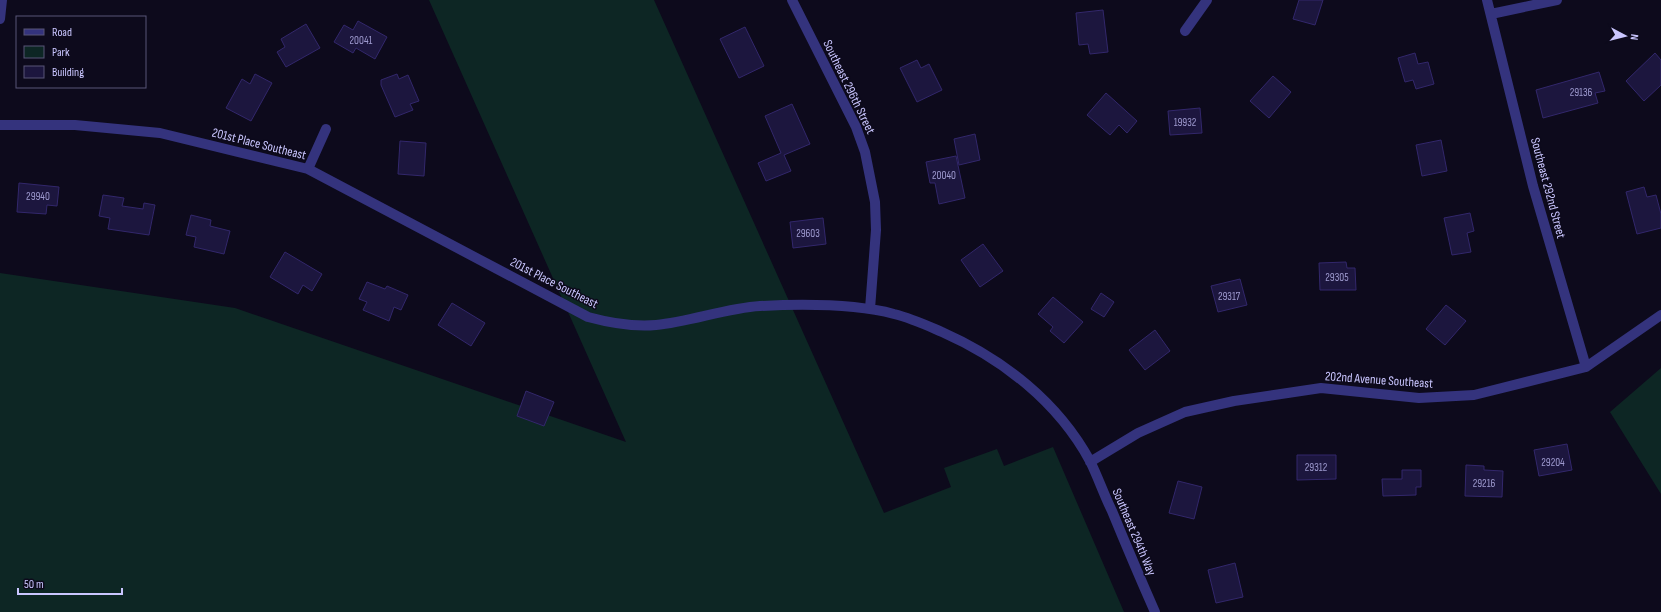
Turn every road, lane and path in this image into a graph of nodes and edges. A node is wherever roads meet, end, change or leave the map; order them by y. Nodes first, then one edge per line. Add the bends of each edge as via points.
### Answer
1 (2, 0) edge
2 (792, 0) edge
3 (1207, 0) edge
4 (1487, 0) edge
5 (1557, 0) edge
6 (1491, 14) junction
7 (0, 19) edge
8 (1185, 31) dead end
9 (0, 125) edge
10 (326, 129) dead end
11 (308, 169) junction
12 (870, 309) junction
13 (1661, 315) edge
14 (1586, 367) junction
15 (1090, 462) junction
16 (1155, 612) edge

1 - 7 street
2 - 12 street, Southeast 296th Street via 856,127 865,152 875,202 876,230
3 - 8 street
4 - 6 street, Southeast 292nd Street
5 - 6 street
6 - 14 street, Southeast 292nd Street via 1533,186
9 - 11 street, 201st Place Southeast via 75,125 160,133
10 - 11 street
11 - 12 street, 201st Place Southeast via 588,317 607,322 656,325 758,306 812,305
12 - 15 street, 201st Place Southeast via 915,320 957,338 1005,367 1048,404 1069,428
13 - 14 street, 202nd Avenue Southeast
14 - 15 street, 202nd Avenue Southeast via 1474,395 1419,398 1321,388 1234,401 1185,412 1138,433
15 - 16 street, Southeast 294th Way

